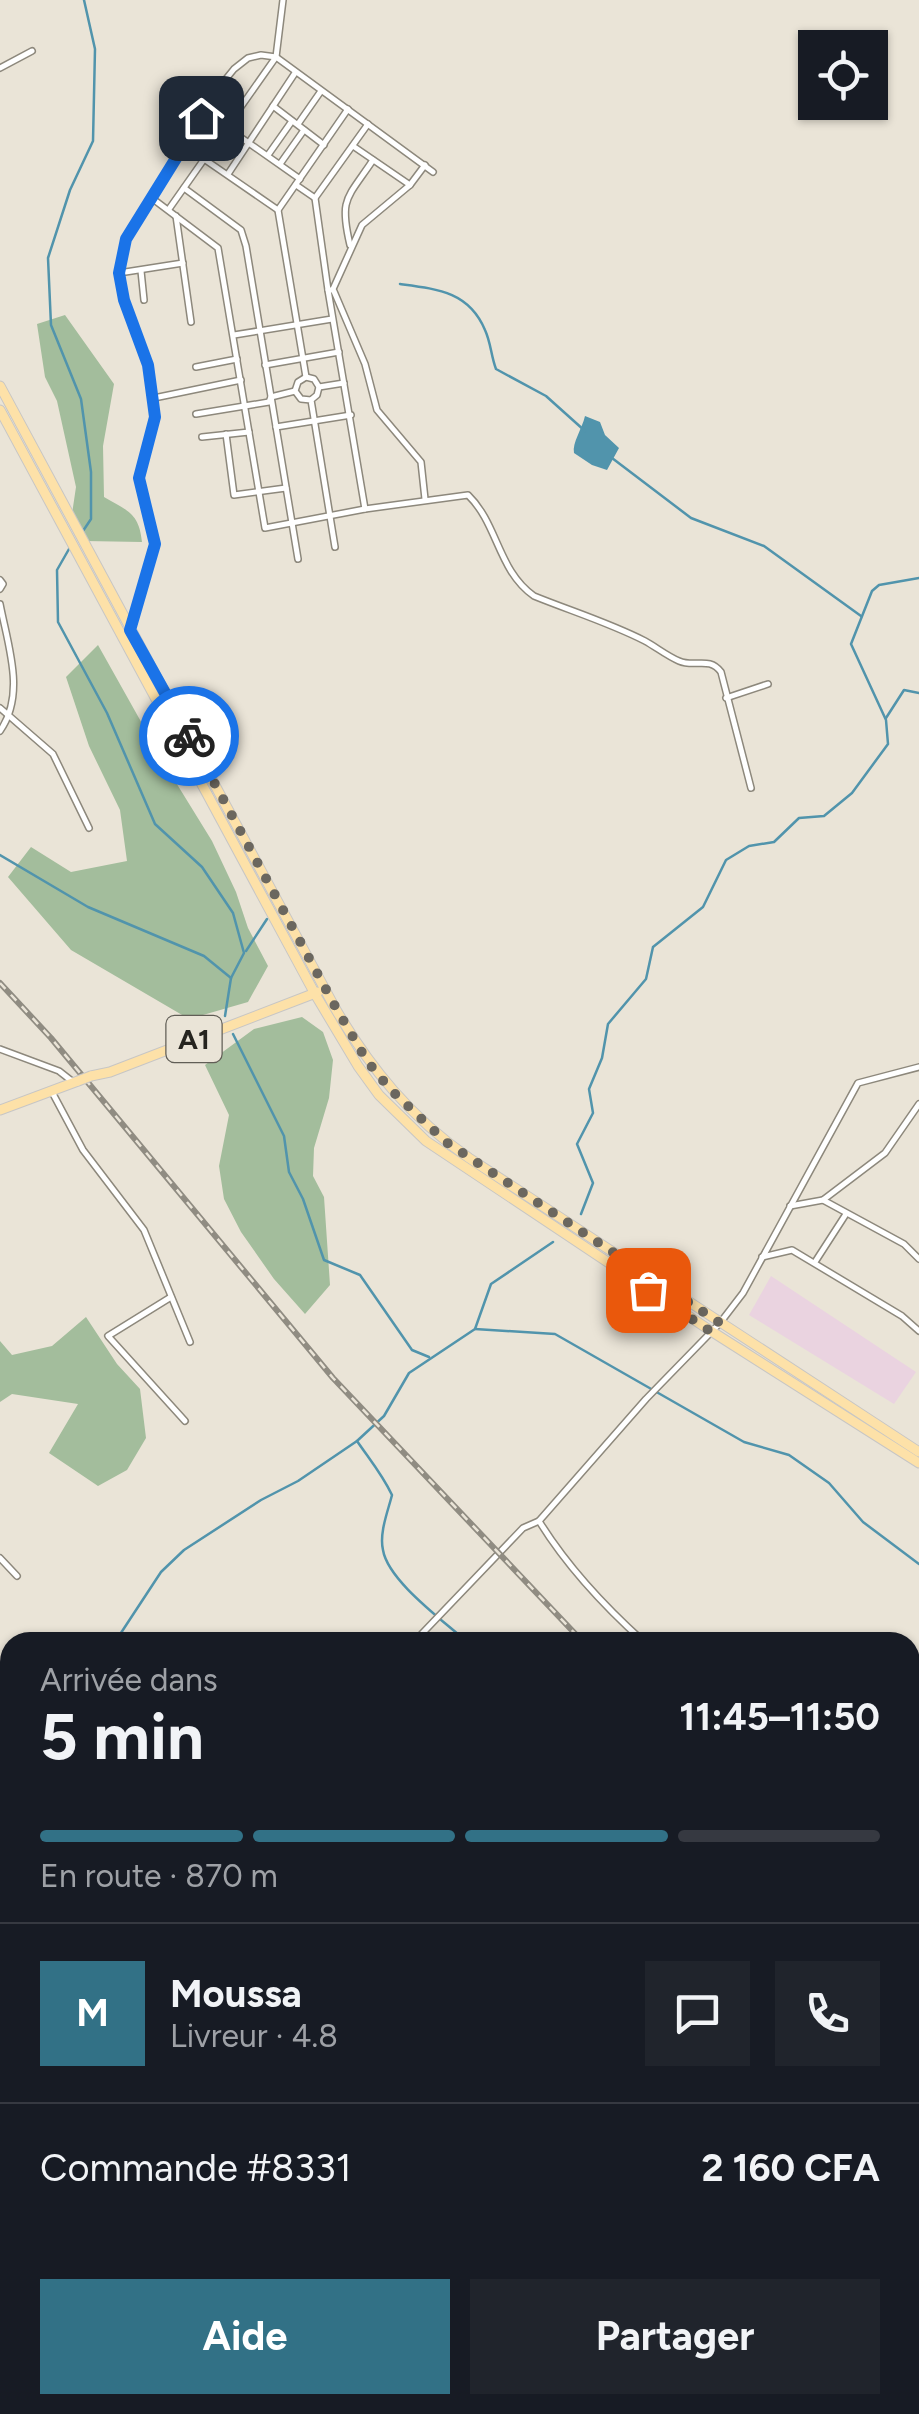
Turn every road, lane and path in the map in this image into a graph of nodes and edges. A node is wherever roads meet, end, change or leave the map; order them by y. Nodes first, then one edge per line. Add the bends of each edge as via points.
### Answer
1 (283, 0) edge
2 (32, 51) dead end
3 (276, 58) junction
4 (0, 68) edge
5 (295, 74) junction
6 (321, 91) junction
7 (272, 106) junction
8 (348, 109) junction
9 (295, 122) junction
10 (368, 124) junction
11 (226, 127) junction
12 (304, 130) junction
13 (249, 142) junction
14 (324, 145) junction
15 (353, 146) junction
16 (267, 156) junction
17 (204, 159) junction
18 (373, 160) junction
19 (280, 164) junction
20 (425, 166) junction
21 (434, 172) dead end
22 (228, 174) junction
23 (298, 182) junction
24 (410, 185) junction
25 (184, 188) junction
26 (315, 198) junction
27 (153, 200) junction
28 (169, 209) junction
29 (278, 210) junction
30 (176, 214) junction
31 (351, 248) junction
32 (182, 263) junction
33 (141, 271) junction
34 (119, 273) junction
35 (331, 290) junction
36 (144, 300) dead end
37 (332, 319) junction
38 (192, 322) dead end
39 (296, 324) junction
40 (258, 330) junction
41 (234, 335) junction
42 (339, 352) junction
43 (302, 358) junction
44 (237, 360) junction
45 (265, 365) junction
46 (196, 367) dead end
47 (306, 377) junction
48 (242, 380) junction
49 (344, 383) junction
50 (0, 386) edge
51 (319, 387) junction
52 (295, 391) junction
53 (272, 396) junction
54 (154, 398) junction
55 (310, 400) junction
56 (245, 407) junction
57 (0, 410) edge
58 (196, 414) dead end
59 (351, 415) junction
60 (313, 421) junction
61 (276, 427) junction
62 (250, 432) junction
63 (226, 434) junction
64 (202, 438) dead end
65 (286, 488) junction
66 (260, 492) junction
67 (426, 500) junction
68 (365, 509) junction
69 (330, 516) junction
70 (292, 523) junction
71 (334, 547) dead end
72 (298, 559) dead end
73 (0, 580) edge
74 (0, 589) edge
75 (0, 604) edge
76 (130, 630) junction
77 (768, 684) dead end
78 (726, 698) junction
79 (0, 708) edge
80 (12, 714) junction
81 (0, 731) edge
82 (751, 788) dead end
83 (89, 828) dead end
84 (320, 991) junction
85 (0, 1049) edge
86 (919, 1067) edge
87 (76, 1081) junction
88 (52, 1092) junction
89 (918, 1108) edge
90 (0, 1110) edge
91 (823, 1200) junction
92 (790, 1206) junction
93 (846, 1213) junction
94 (762, 1258) junction
95 (919, 1259) edge
96 (815, 1262) junction
97 (171, 1297) junction
98 (720, 1323) junction
99 (919, 1330) edge
100 (710, 1331) junction
101 (190, 1342) dead end
102 (184, 1421) dead end
103 (919, 1452) edge
104 (919, 1463) edge
105 (539, 1521) junction
106 (0, 1558) edge
107 (17, 1576) dead end
108 (424, 1632) edge
109 (633, 1632) edge

1 - 3 street
2 - 4 street
3 - 5 street
3 - 11 street
3 - 27 street via 248,58 234,70
5 - 6 street
5 - 7 street
6 - 8 street
6 - 9 street
7 - 9 street
7 - 13 street
8 - 10 street
8 - 14 street
9 - 12 street
9 - 16 street
10 - 15 street
10 - 20 street
11 - 13 street
11 - 17 street
12 - 14 street
12 - 19 street
13 - 16 street
13 - 22 street
14 - 23 street
15 - 18 street
15 - 26 street
16 - 19 street
17 - 22 street
17 - 25 street
18 - 24 street
18 - 31 street via 342,214
19 - 23 street
20 - 21 street
20 - 24 street
22 - 29 street
23 - 26 street
23 - 29 street
24 - 31 street via 362,225
25 - 28 street
25 - 40 street via 240,230
26 - 35 street
27 - 28 street
27 - 34 street via 126,239
28 - 30 street
29 - 39 street
30 - 32 street
30 - 41 street via 218,248
31 - 35 street
32 - 33 street
32 - 38 street
33 - 34 street
33 - 36 street
34 - 54 street
35 - 37 street
35 - 67 street via 365,364 377,410 421,462
37 - 39 street
37 - 42 street
39 - 40 street
39 - 43 street
40 - 41 street
40 - 45 street
41 - 44 street
42 - 43 street
42 - 49 street
43 - 45 street
43 - 47 street
44 - 46 street
44 - 48 street
45 - 53 street
47 - 51 street
47 - 52 street
48 - 54 street
48 - 56 street
49 - 51 street
49 - 59 street
50 - 76 main road
51 - 55 street
52 - 53 street
52 - 55 street
53 - 56 street
53 - 61 street
54 - 76 street via 154,426 139,478 155,544
55 - 60 street
56 - 58 street
56 - 62 street
57 - 84 main road
59 - 60 street
59 - 68 street
60 - 61 street
60 - 69 street
61 - 65 street
62 - 63 street
62 - 66 street
63 - 64 street
63 - 66 street via 234,495
65 - 66 street
65 - 70 street
66 - 70 street via 265,528
67 - 68 street
67 - 78 street via 468,495 518,585 676,660 716,664
68 - 69 street
69 - 70 street
69 - 71 street
70 - 72 street
73 - 74 street
75 - 80 street via 14,678
76 - 84 main road
77 - 78 street
78 - 82 street
79 - 80 street
80 - 81 street
80 - 83 street via 53,754
84 - 87 main road, A1, bridge
84 - 98 main road via 390,1089 446,1142
84 - 100 main road via 358,1066 412,1129
85 - 87 street
86 - 92 street via 858,1082
87 - 88 main road, A1
88 - 90 main road, A1
88 - 97 street via 82,1150 144,1230
89 - 91 street via 885,1152
91 - 92 street
91 - 93 street
92 - 94 street
93 - 95 street
93 - 96 street
94 - 96 street via 792,1250
94 - 98 street
96 - 99 street
97 - 101 street
97 - 102 street via 108,1336
98 - 100 street
98 - 103 main road
100 - 104 main road
100 - 105 street
105 - 108 street via 523,1528
105 - 109 street via 598,1601
106 - 107 street

